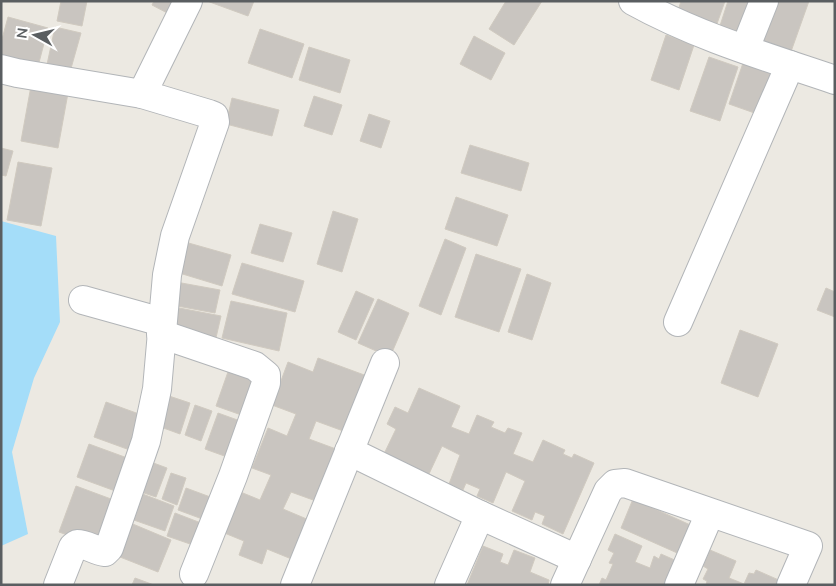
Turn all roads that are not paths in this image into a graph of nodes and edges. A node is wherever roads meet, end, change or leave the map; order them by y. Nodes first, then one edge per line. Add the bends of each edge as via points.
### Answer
1 (188, 1) edge
2 (633, 1) edge
3 (764, 1) edge
4 (745, 49) junction
5 (790, 65) junction
6 (1, 69) edge
7 (835, 80) edge
8 (142, 94) junction
9 (83, 300) dead end
10 (678, 322) dead end
11 (162, 328) junction
12 (385, 363) dead end
13 (349, 452) junction
14 (710, 513) junction
15 (480, 515) junction
16 (577, 559) junction
17 (194, 574) dead end
18 (58, 585) edge
19 (295, 585) edge
20 (449, 585) edge
21 (565, 585) edge
22 (679, 585) edge
23 (791, 585) edge

1 - 8 street
2 - 4 street via 665,18
3 - 4 street
4 - 5 street
5 - 7 street
5 - 10 street
6 - 8 street
8 - 11 street via 209,114 214,116 215,122 175,236
9 - 11 street
11 - 17 street via 255,366 266,375 233,476
11 - 18 street via 158,389 146,441 109,548 105,552 77,544
12 - 13 street
13 - 15 street
13 - 19 street
14 - 16 street via 625,483 615,484 608,491
14 - 22 street
14 - 23 street via 808,546
15 - 16 street
15 - 20 street
16 - 21 street

